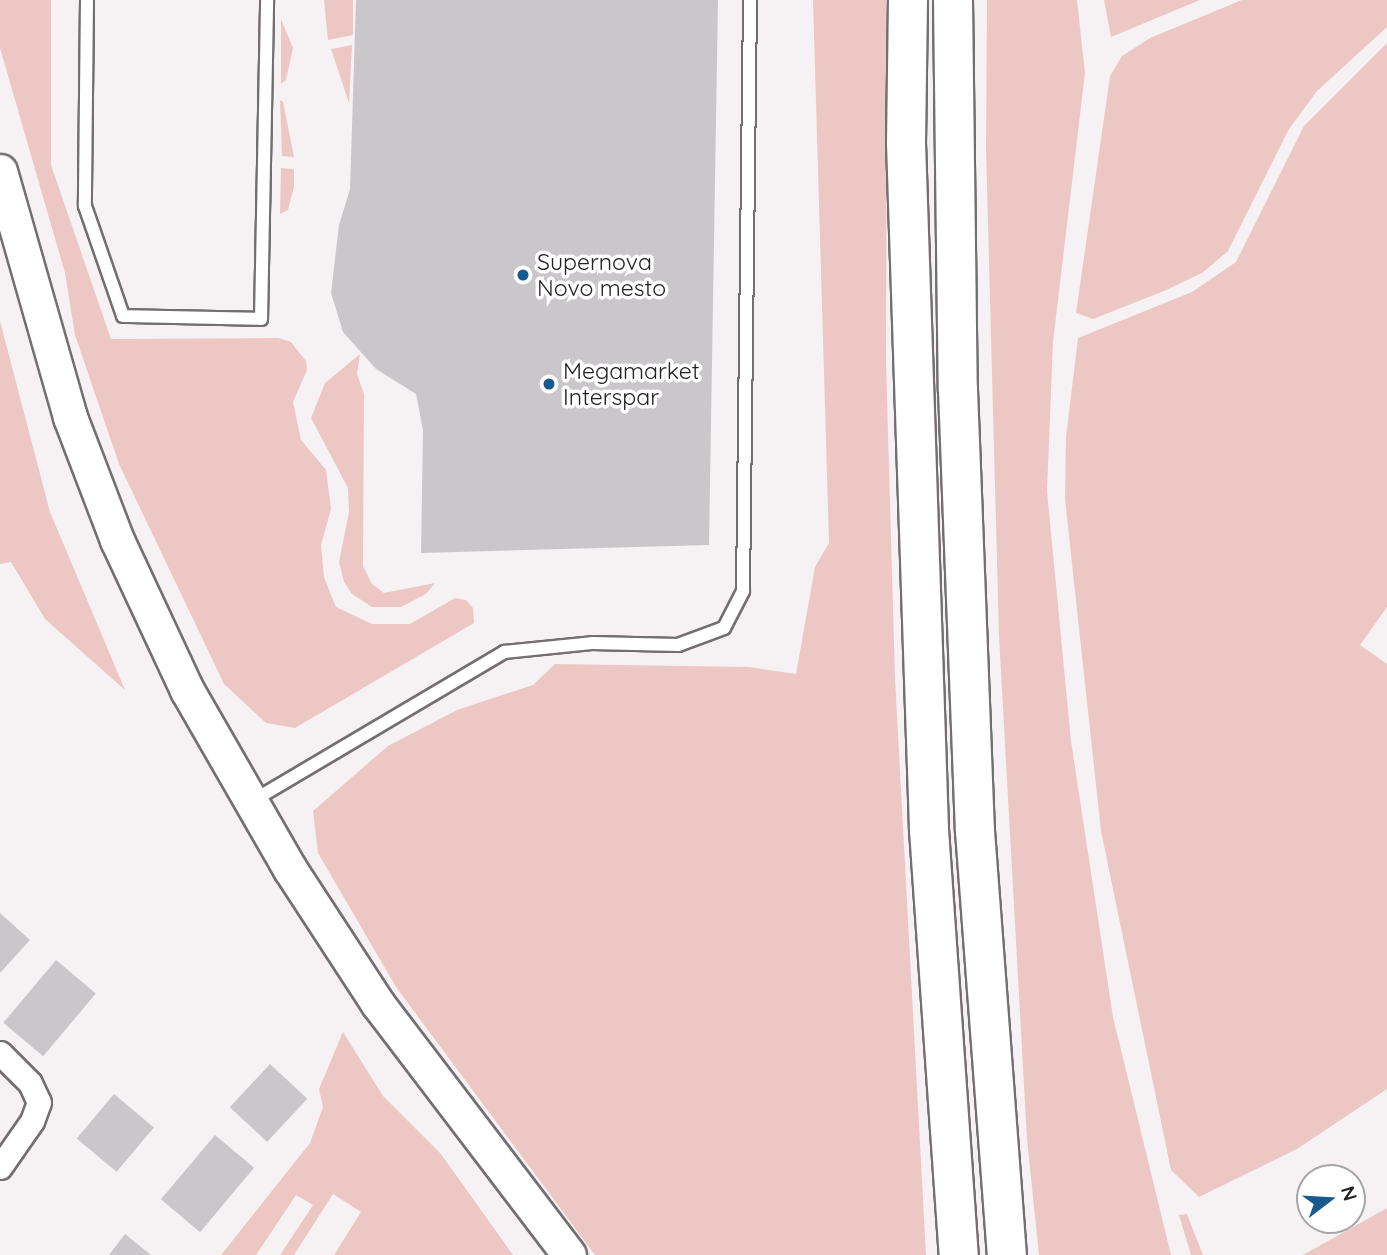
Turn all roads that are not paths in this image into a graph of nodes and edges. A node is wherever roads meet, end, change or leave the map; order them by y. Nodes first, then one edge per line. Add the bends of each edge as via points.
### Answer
1 (86, 0) edge
2 (267, 0) edge
3 (750, 0) edge
4 (908, 0) edge
5 (953, 0) edge
6 (0, 171) edge
7 (253, 800) junction
8 (0, 1053) edge
9 (0, 1167) edge
10 (569, 1255) edge
11 (959, 1255) edge
12 (1007, 1255) edge

1 - 2 lane via 85,206 122,316 261,319
3 - 7 lane via 743,592 724,628 678,645 592,643 503,653
4 - 11 highway via 906,130 929,817
5 - 12 highway via 958,390 975,817
6 - 7 main road via 70,417 117,540 187,690
7 - 10 main road via 290,869 378,1004
8 - 9 street via 30,1083 39,1102 32,1121

